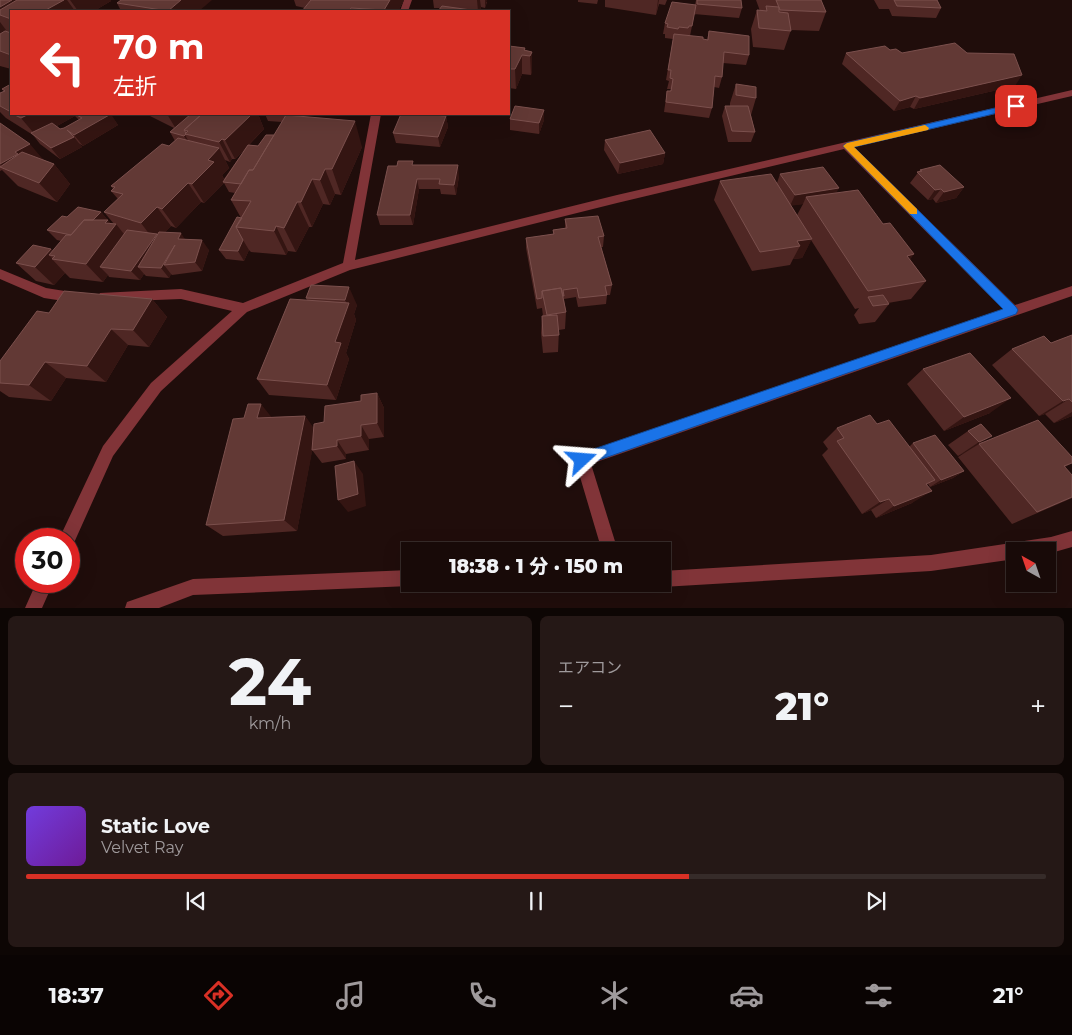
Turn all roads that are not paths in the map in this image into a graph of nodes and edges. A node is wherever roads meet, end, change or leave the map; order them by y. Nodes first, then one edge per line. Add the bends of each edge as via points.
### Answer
1 (1072, 93) edge
2 (376, 115) edge
3 (847, 146) junction
4 (348, 266) junction
5 (0, 274) edge
6 (1072, 291) edge
7 (243, 308) junction
8 (1012, 310) junction
9 (72, 528) edge
10 (1072, 538) edge
11 (607, 542) edge
12 (401, 578) edge
13 (671, 578) edge
14 (41, 593) edge
15 (34, 608) edge
16 (132, 608) edge

1 - 3 street
2 - 4 street
3 - 4 street
3 - 8 street
4 - 7 street
5 - 7 street via 44,293 73,298 181,294
6 - 8 street
7 - 9 street via 156,388 108,451
8 - 11 street via 582,460
10 - 13 street via 1051,545 931,563
12 - 16 street via 193,587
14 - 15 street

